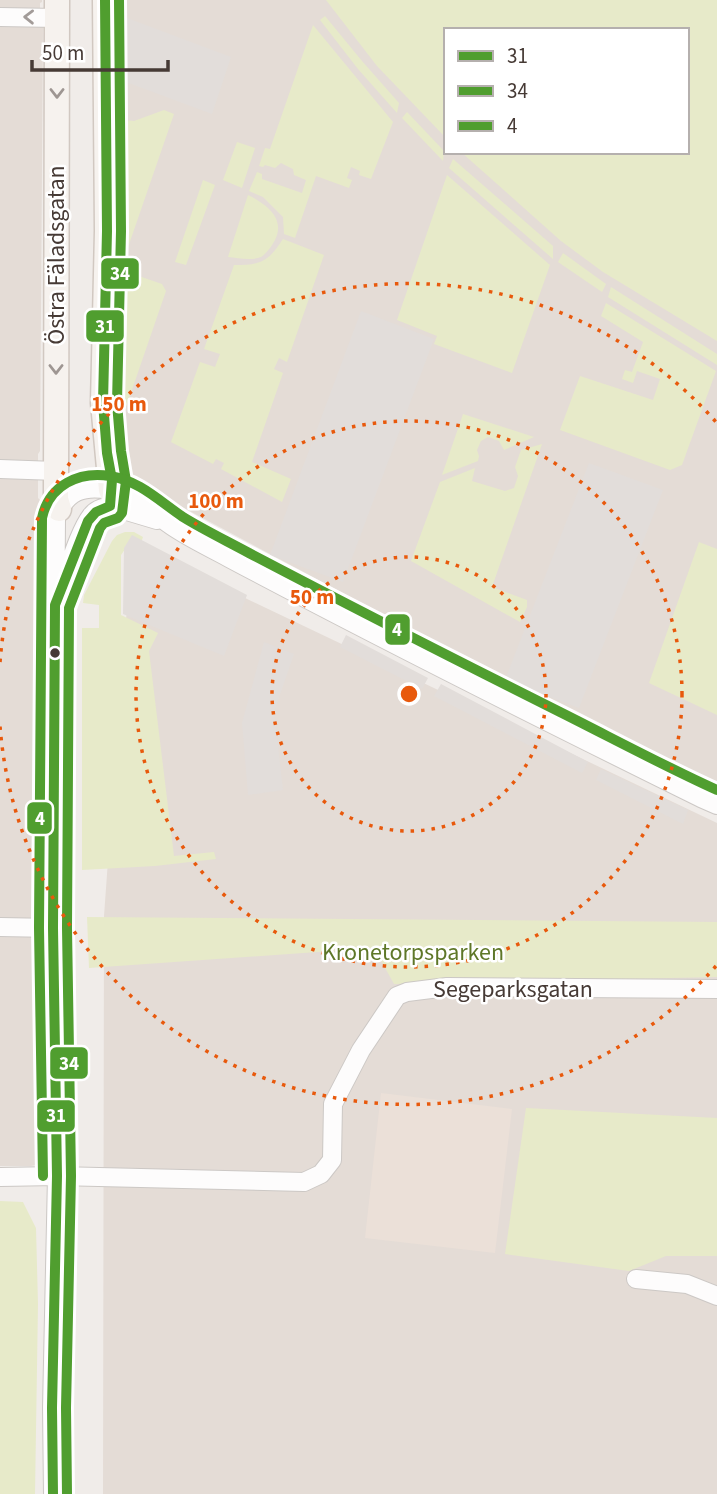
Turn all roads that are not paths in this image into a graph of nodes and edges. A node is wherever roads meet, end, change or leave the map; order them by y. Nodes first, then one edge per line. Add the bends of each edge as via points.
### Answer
1 (105, 0) edge
2 (57, 9) edge
3 (0, 17) edge
4 (0, 469) edge
5 (56, 471) junction
6 (111, 498) junction
7 (59, 509) junction
8 (86, 525) junction
9 (55, 605) junction
10 (717, 805) edge
11 (0, 928) edge
12 (53, 928) junction
13 (717, 989) edge
14 (57, 1176) junction
15 (0, 1177) edge
16 (636, 1279) dead end
17 (717, 1296) edge
18 (53, 1494) edge

1 - 6 street, Östra Fäladsgatan via 103,404
2 -> 3 street
2 -> 5 street, Östra Fäladsgatan
4 - 5 street
5 - 7 street, Östra Fäladsgatan
6 - 7 street via 87,488 65,499
6 - 8 street
6 - 10 street via 138,499 171,525 228,558
7 - 8 street
7 - 9 street, Östra Fäladsgatan
8 - 9 street, Östra Fäladsgatan
9 - 12 street, Östra Fäladsgatan
11 - 12 street
12 - 14 street, Östra Fäladsgatan
13 - 14 street, Segeparksgatan via 447,987 407,992 397,996 361,1050 333,1104 332,1160 321,1174 304,1182
14 - 15 street, Segeparksgatan
14 - 18 street, Östra Fäladsgatan
16 - 17 street via 687,1284

